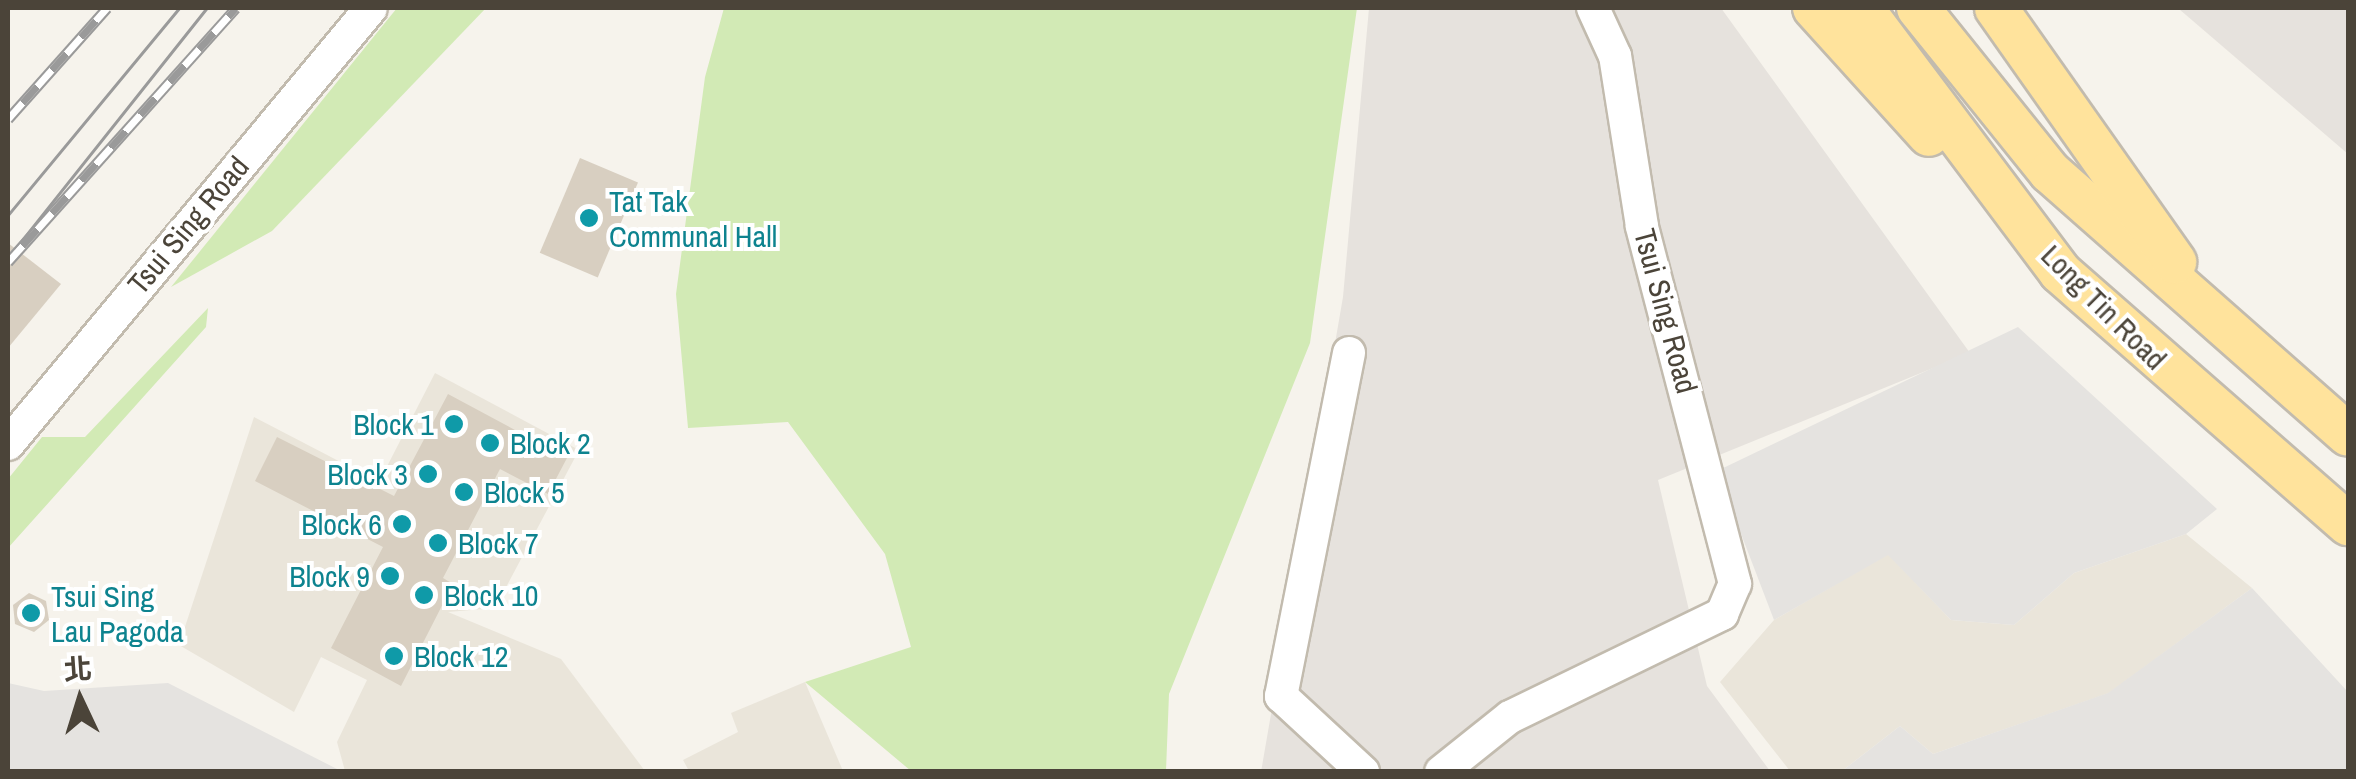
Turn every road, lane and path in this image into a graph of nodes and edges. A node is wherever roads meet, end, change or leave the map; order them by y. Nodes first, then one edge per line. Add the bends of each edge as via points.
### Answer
1 (371, 8) edge
2 (1593, 8) edge
3 (1814, 8) edge
4 (1862, 8) edge
5 (1918, 8) edge
6 (1996, 8) edge
7 (2060, 272) junction
8 (2224, 332) junction
9 (1350, 353) dead end
10 (2348, 435) edge
11 (8, 444) edge
12 (2348, 524) edge
13 (1363, 772) edge
14 (1441, 772) edge

1 - 11 street, Tsui Sing Road
2 - 14 street, Tsui Sing Road via 1614,56 1642,226 1735,584 1722,614 1510,718
3 - 7 main road
4 - 7 main road, Long Tin Road
5 - 8 main road, Long Tin Road via 2050,172
6 - 8 main road
7 - 12 main road, Long Tin Road
8 - 10 main road, Long Tin Road
9 - 13 street via 1281,696

